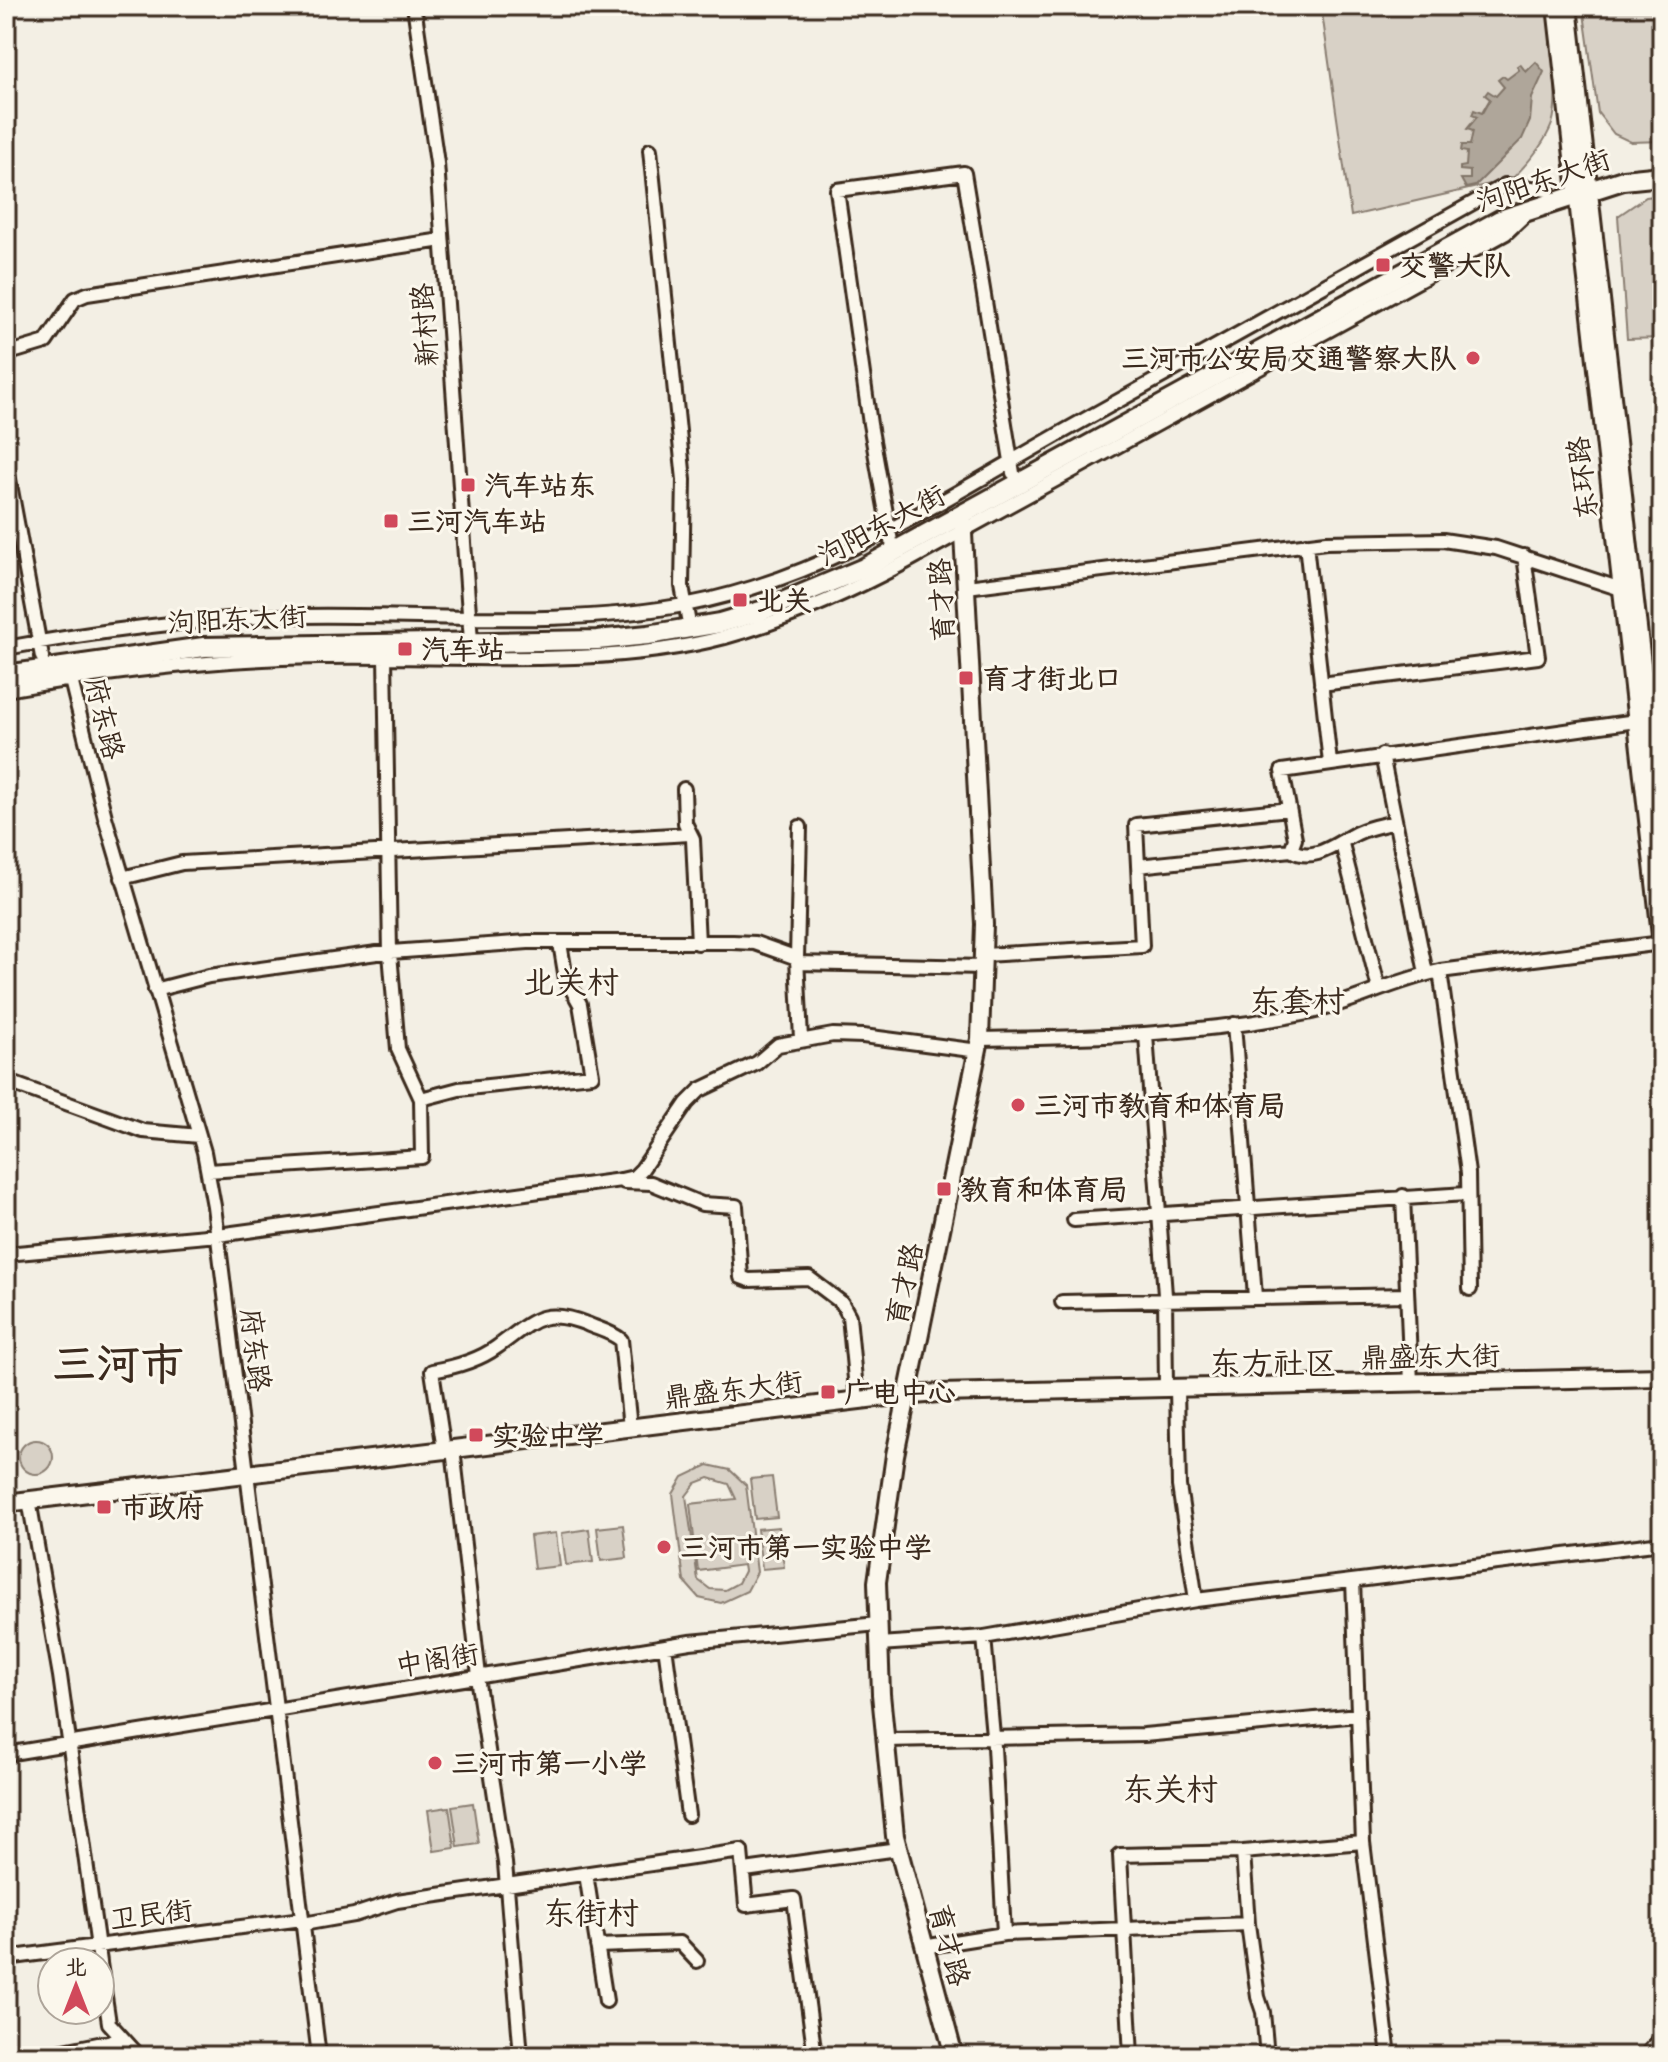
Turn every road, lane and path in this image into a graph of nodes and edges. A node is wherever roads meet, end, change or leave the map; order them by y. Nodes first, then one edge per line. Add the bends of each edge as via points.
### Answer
1 (414, 6) edge
2 (1556, 6) edge
3 (1568, 6) edge
4 (650, 150) dead end
5 (1662, 165) edge
6 (1662, 176) edge
7 (1581, 186) junction
8 (442, 240) junction
9 (6, 354) edge
10 (6, 463) edge
11 (1012, 467) junction
12 (962, 523) junction
13 (890, 534) junction
14 (1306, 544) junction
15 (1524, 556) junction
16 (967, 587) junction
17 (1621, 589) junction
18 (687, 611) junction
19 (470, 629) junction
20 (6, 648) edge
21 (41, 650) junction
22 (385, 656) junction
23 (6, 664) edge
24 (69, 672) junction
25 (6, 675) edge
26 (1321, 684) junction
27 (6, 690) edge
28 (1636, 721) junction
29 (1382, 755) junction
30 (1330, 763) junction
31 (684, 789) dead end
32 (1289, 809) junction
33 (1395, 822) junction
34 (800, 827) dead end
35 (690, 834) junction
36 (1662, 841) edge
37 (1342, 844) junction
38 (386, 850) junction
39 (1291, 850) junction
40 (1138, 866) junction
41 (122, 878) junction
42 (560, 943) junction
43 (698, 943) junction
44 (1662, 943) edge
45 (390, 953) junction
46 (797, 960) junction
47 (984, 961) junction
48 (1440, 971) junction
49 (1426, 973) junction
50 (1379, 989) junction
51 (155, 990) junction
52 (1234, 1024) junction
53 (1146, 1035) junction
54 (801, 1039) junction
55 (980, 1045) junction
56 (6, 1081) edge
57 (421, 1099) junction
58 (199, 1136) junction
59 (208, 1171) junction
60 (621, 1180) junction
61 (1466, 1194) junction
62 (1403, 1196) junction
63 (1248, 1207) junction
64 (1159, 1213) junction
65 (1074, 1220) dead end
66 (218, 1235) junction
67 (6, 1254) edge
68 (1470, 1289) dead end
69 (1407, 1295) junction
70 (1255, 1297) junction
71 (1165, 1299) junction
72 (1062, 1302) dead end
73 (1662, 1377) edge
74 (1411, 1383) junction
75 (1172, 1388) junction
76 (907, 1396) junction
77 (857, 1400) junction
78 (630, 1428) junction
79 (448, 1450) junction
80 (248, 1474) junction
81 (29, 1500) junction
82 (6, 1503) edge
83 (1662, 1543) edge
84 (1353, 1581) junction
85 (1196, 1600) junction
86 (878, 1624) junction
87 (984, 1637) junction
88 (879, 1644) junction
89 (665, 1646) junction
90 (478, 1677) junction
91 (277, 1709) junction
92 (1358, 1715) junction
93 (993, 1738) junction
94 (885, 1740) junction
95 (70, 1744) junction
96 (6, 1754) edge
97 (688, 1815) dead end
98 (1363, 1842) junction
99 (898, 1849) junction
100 (1243, 1852) junction
101 (745, 1870) junction
102 (586, 1874) junction
103 (507, 1885) junction
104 (303, 1922) junction
105 (1248, 1924) junction
106 (1124, 1929) junction
107 (1004, 1934) junction
108 (97, 1946) joint
109 (597, 1946) junction
110 (923, 1947) junction
111 (36, 1954) edge
112 (6, 1958) edge
113 (697, 1961) dead end
114 (606, 2001) dead end
115 (112, 2026) edge
116 (123, 2039) junction
117 (1662, 2040) edge
118 (39, 2056) edge
119 (139, 2056) edge
120 (319, 2056) edge
121 (521, 2056) edge
122 (815, 2056) edge
123 (954, 2056) edge
124 (1131, 2056) edge
125 (1267, 2056) edge
126 (1389, 2056) edge
127 (1648, 2056) edge

1 - 8 street, 新村路 via 437,163
2 - 7 main road, 东环路
3 - 7 main road, 东环路
4 - 18 street via 684,480 682,586
5 - 7 highway, 泃阳东大街 via 1628,167
6 - 7 highway, 泃阳东大街
7 - 11 highway, 泃阳东大街 via 1509,203
7 - 12 highway, 泃阳东大街 via 1426,259
7 - 17 main road, 东环路
7 - 36 main road, 东环路
8 - 9 street via 87,294 75,299 46,342
8 - 19 street, 新村路
10 - 21 street
11 - 13 highway, 泃阳东大街
11 - 13 street via 964,173 837,190
12 - 16 main road, 育才路
12 - 19 highway, 泃阳东大街 via 836,582 720,623 620,638
12 - 22 street via 811,609 708,641 598,654
13 - 18 highway, 泃阳东大街 via 801,585
14 - 15 street via 1443,540
14 - 16 street
14 - 26 street
15 - 17 street
15 - 26 street via 1538,657
16 - 47 main road, 育才路
17 - 28 main road, 东环路
18 - 19 highway, 泃阳东大街 via 597,628
19 - 21 highway, 泃阳东大街 via 193,636
19 - 24 highway, 泃阳东大街 via 204,647
20 - 21 street
21 - 23 highway, 泃阳东大街
22 - 24 street via 204,661
22 - 38 street
24 - 25 highway, 泃阳东大街
24 - 27 street
24 - 41 street, 府东路
26 - 30 street
28 - 29 street
28 - 44 main road, 东环路
29 - 30 street
29 - 33 street
30 - 32 street via 1282,771
31 - 35 street
32 - 39 street via 1295,839
32 - 40 street via 1136,825
33 - 37 street via 1361,831
33 - 49 street
34 - 46 street
35 - 38 street
35 - 43 street
37 - 39 street via 1311,854
37 - 50 street
38 - 41 street via 182,863
38 - 45 street
39 - 40 street
40 - 47 street via 1142,946
41 - 51 street, 府东路
42 - 43 street
42 - 45 street
42 - 57 street via 566,979 580,1004 592,1075 459,1089
43 - 46 street via 755,943
44 - 48 street
45 - 51 street via 209,976
45 - 57 street via 398,1049
46 - 47 street
46 - 54 street
47 - 55 main road, 育才路
48 - 49 street
48 - 61 street via 1468,1173
49 - 50 street
50 - 52 street via 1309,1013
51 - 58 street, 府东路
52 - 53 street
52 - 63 street
53 - 55 street
53 - 64 street
54 - 55 street via 863,1036
54 - 60 street via 778,1045 757,1063 700,1090 642,1169
55 - 76 main road, 育才路
56 - 58 street via 143,1131
57 - 59 street via 422,1157
58 - 59 street, 府东路
59 - 66 street, 府东路
60 - 66 street
60 - 77 street via 651,1183 702,1204 736,1206 741,1277 809,1278 842,1303 849,1316
61 - 62 street
61 - 68 street
62 - 63 street
62 - 69 street
63 - 64 street
63 - 70 street
64 - 65 street
64 - 71 street
66 - 67 street
66 - 80 street, 府东路
69 - 70 street
69 - 74 street
70 - 71 street
71 - 72 street
71 - 75 street
73 - 74 main road, 鼎盛东大街
74 - 75 main road, 鼎盛东大街
75 - 76 main road, 鼎盛东大街
75 - 85 street via 1179,1486
76 - 77 main road, 鼎盛东大街
76 - 86 main road, 育才路 via 885,1512
77 - 78 main road, 鼎盛东大街
78 - 79 main road, 鼎盛东大街
78 - 79 street via 621,1340 568,1317 549,1316 520,1327 474,1360 432,1371
79 - 80 main road, 鼎盛东大街
79 - 90 street
80 - 81 main road, 鼎盛东大街
80 - 91 street, 府东路
81 - 82 main road, 鼎盛东大街
81 - 95 street
83 - 84 street
84 - 85 street
84 - 92 street
85 - 87 street
86 - 88 main road, 育才路
86 - 89 street, 中阁街
87 - 88 street
87 - 93 street
88 - 94 main road, 育才路
89 - 90 street, 中阁街
89 - 97 street
90 - 91 street, 中阁街
90 - 103 street
91 - 95 street, 中阁街
91 - 104 street, 府东路
92 - 93 street via 1144,1735
92 - 98 street
93 - 94 street
93 - 107 street
94 - 99 main road, 育才路
95 - 96 street, 中阁街
95 - 108 street
98 - 100 street
98 - 126 street
99 - 101 street
99 - 110 main road, 育才路
100 - 105 street
100 - 106 street via 1120,1855
101 - 102 street, 卫民街 via 741,1851
101 - 122 street via 746,1905 794,1899
102 - 103 street, 卫民街
102 - 109 street
103 - 104 street, 卫民街
103 - 121 street
104 - 108 street, 卫民街
104 - 120 street, 府东路
105 - 106 street
105 - 125 street
106 - 107 street
106 - 124 street
107 - 110 street
109 - 113 street via 680,1943
109 - 114 street
110 - 123 main road, 育才路
111 - 112 street, 卫民街
115 - 116 street
116 - 118 street
116 - 119 street
117 - 127 main road

